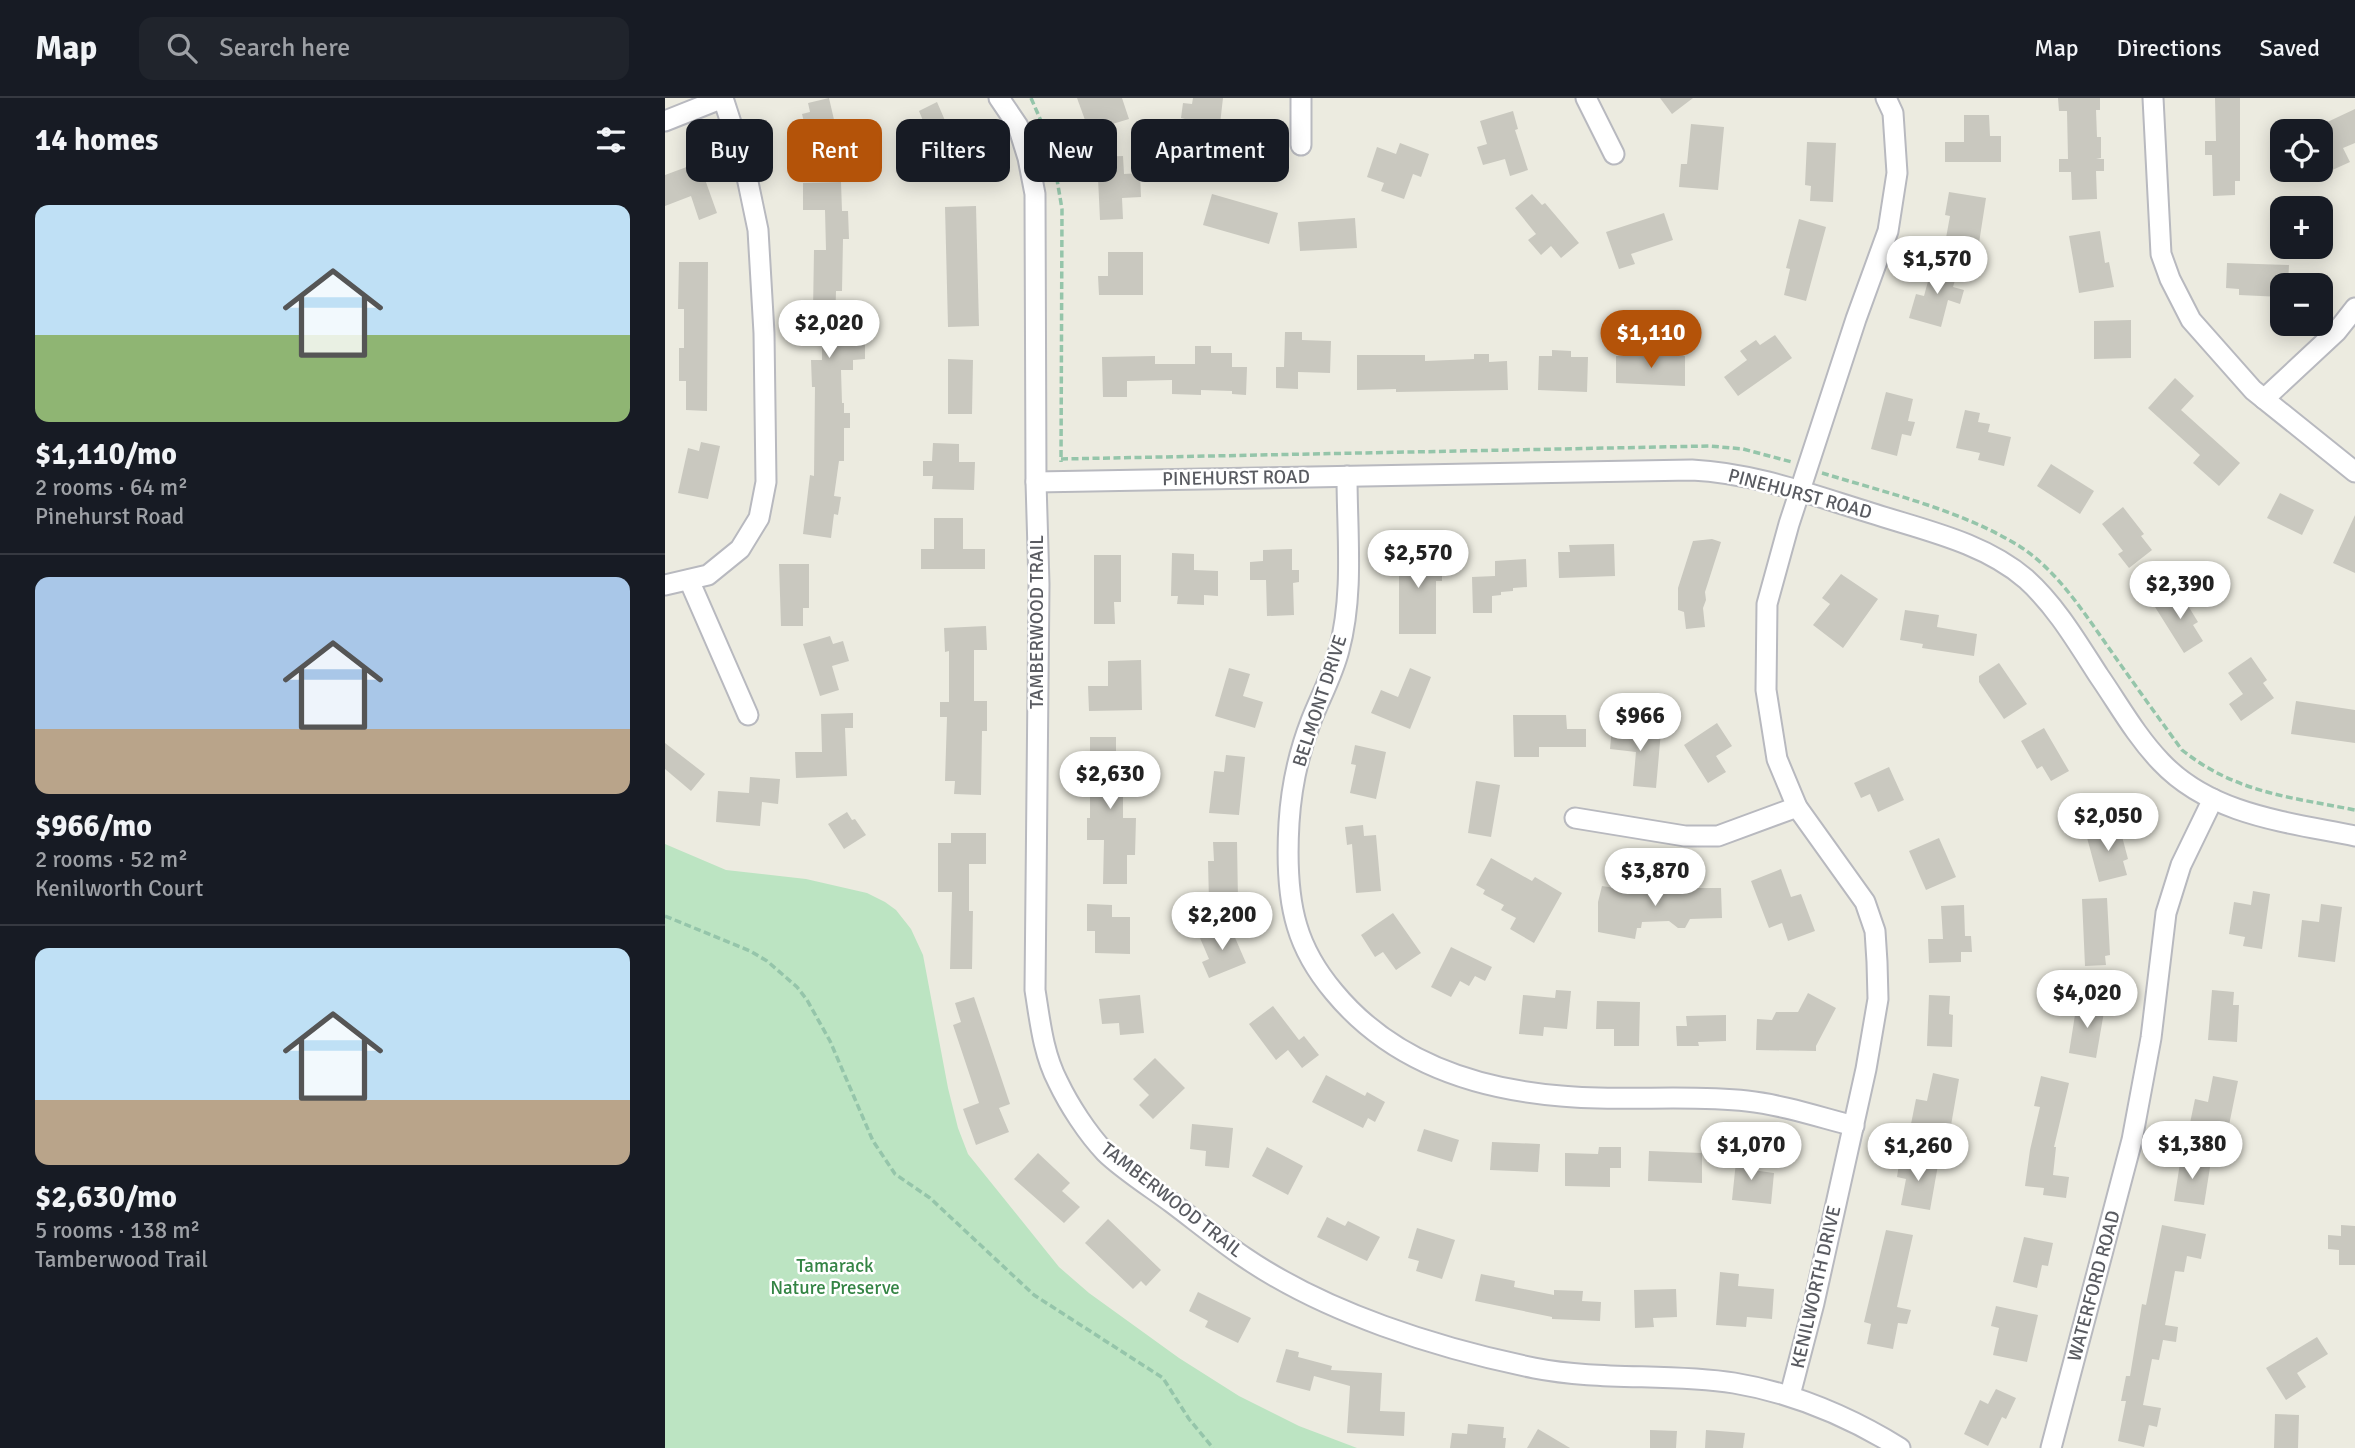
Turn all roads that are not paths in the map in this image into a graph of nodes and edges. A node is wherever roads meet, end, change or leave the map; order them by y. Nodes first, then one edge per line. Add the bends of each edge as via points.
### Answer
1 (723, 98) edge
2 (999, 98) edge
3 (1301, 98) edge
4 (1586, 98) edge
5 (1886, 98) edge
6 (2153, 98) edge
7 (665, 121) edge
8 (1301, 145) dead end
9 (1614, 154) dead end
10 (2355, 308) edge
11 (2265, 399) junction
12 (2355, 472) edge
13 (1347, 476) junction
14 (1036, 482) junction
15 (1801, 491) junction
16 (689, 580) junction
17 (665, 585) edge
18 (748, 715) dead end
19 (2213, 799) junction
20 (1797, 807) junction
21 (1575, 817) dead end
22 (2355, 836) edge
23 (1854, 1126) junction
24 (1790, 1395) junction
25 (1900, 1448) edge
26 (2051, 1448) edge

1 - 7 street
1 - 16 street via 744,163 758,230 766,482 759,518 740,549 708,575
2 - 14 street, TAMBERWOOD TRAIL via 1018,126 1035,194
3 - 8 street
4 - 9 street
5 - 15 street, KENILWORTH DRIVE via 1893,113 1897,173 1888,231
6 - 11 street via 2161,254 2170,279 2191,320
10 - 11 street
11 - 12 street
13 - 14 street, PINEHURST ROAD
13 - 15 street, PINEHURST ROAD via 1692,470 1746,476
13 - 23 street, BELMONT DRIVE via 1347,613 1339,653 1310,724 1289,821 1288,880 1297,927 1318,973 1347,1008 1380,1037 1424,1064 1474,1082 1561,1096 1749,1101
14 - 24 street, TAMBERWOOD TRAIL via 1035,990 1042,1040 1058,1082 1106,1153 1245,1258 1302,1291 1414,1337 1536,1368 1733,1383
15 - 19 street, PINEHURST ROAD via 1964,544 2013,570 2050,604 2162,763 2191,788
15 - 20 street, KENILWORTH DRIVE via 1767,604 1766,690 1777,760
16 - 17 street
16 - 18 street
19 - 22 street, PINEHURST ROAD via 2247,813
19 - 26 street, WATERFORD ROAD via 2181,865 2167,914 2132,1140
20 - 21 street via 1718,836 1685,836
20 - 23 street, KENILWORTH DRIVE via 1865,902 1875,931 1878,999
23 - 24 street, KENILWORTH DRIVE
24 - 25 street, TAMBERWOOD TRAIL via 1840,1414

